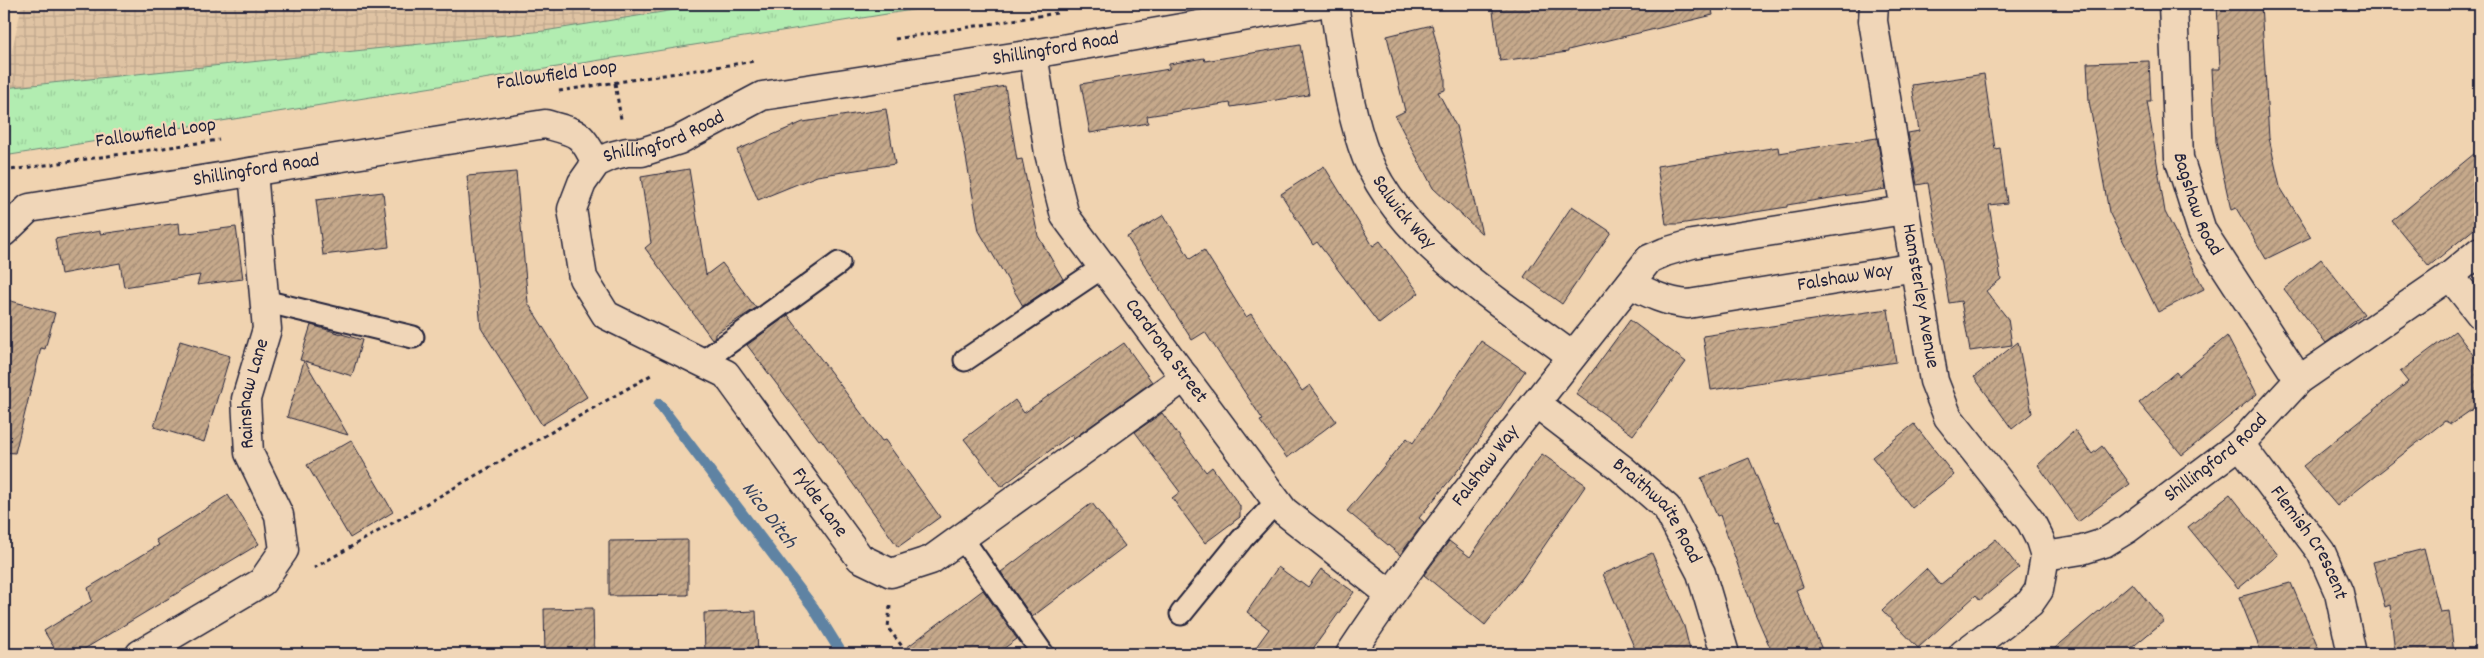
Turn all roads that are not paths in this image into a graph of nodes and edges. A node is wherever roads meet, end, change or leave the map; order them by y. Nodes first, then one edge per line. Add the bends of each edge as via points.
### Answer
1 (1317, 4) edge
2 (1334, 4) edge
3 (1874, 4) edge
4 (2174, 4) edge
5 (1033, 54) junction
6 (596, 163) junction
7 (253, 172) junction
8 (1904, 210) junction
9 (4, 232) edge
10 (2480, 251) edge
11 (839, 263) dead end
12 (1103, 267) junction
13 (1916, 267) junction
14 (2450, 276) junction
15 (1630, 284) junction
16 (264, 301) junction
17 (2480, 314) edge
18 (413, 337) dead end
19 (1572, 356) junction
20 (694, 358) junction
21 (965, 360) dead end
22 (1185, 377) junction
23 (2299, 380) junction
24 (1536, 403) junction
25 (2240, 444) junction
26 (1277, 501) junction
27 (962, 538) junction
28 (2045, 556) junction
29 (1390, 594) junction
30 (1181, 614) dead end
31 (140, 654) edge
32 (1043, 654) edge
33 (1350, 654) edge
34 (1726, 654) edge
35 (1963, 654) edge
36 (2352, 654) edge

1 - 5 street, Shillingford Road
2 - 19 street, Salwick Way via 1362,145 1374,174 1395,205 1438,255
3 - 8 street, Hamsterley Avenue via 1873,21
4 - 23 street, Bagshaw Road via 2179,158 2202,231
5 - 6 street, Shillingford Road via 762,96 679,140 642,152 611,156
5 - 12 street, Cardrona Street via 1049,153 1066,216
6 - 7 street, Shillingford Road via 577,133 545,124
6 - 20 street, Fylde Lane via 582,183 572,209 583,278 606,315
7 - 9 street, Shillingford Road via 29,208
7 - 16 street, Rainshaw Lane
8 - 13 street, Hamsterley Avenue
8 - 15 street, Falshaw Way via 1692,244 1649,260
10 - 14 street, Shillingford Road
11 - 20 lane
12 - 21 lane
12 - 22 street, Cardrona Street
13 - 15 street, Falshaw Way via 1688,304 1658,298
13 - 28 street, Hamsterley Avenue via 1934,381 1941,402 1948,417 2031,522
14 - 17 street
14 - 23 street, Shillingford Road
15 - 19 street, Falshaw Way
16 - 18 lane
16 - 31 street, Rainshaw Lane via 267,328 246,399 249,453 279,516 284,550 262,582
19 - 24 street, Falshaw Way
20 - 27 street, Fylde Lane via 726,374 860,558 891,573 931,560
22 - 26 street, Cardrona Street
22 - 27 street
23 - 25 street, Shillingford Road
24 - 29 street, Falshaw Way
24 - 34 street, Braithwaite Road via 1667,508 1701,573
25 - 28 street, Shillingford Road via 2104,543
25 - 36 street, Flemish Crescent via 2321,552 2339,593
26 - 29 street, Cardrona Street via 1284,511
26 - 30 lane
27 - 32 lane
28 - 35 street via 2039,590 2030,603
29 - 33 street, Falshaw Way

